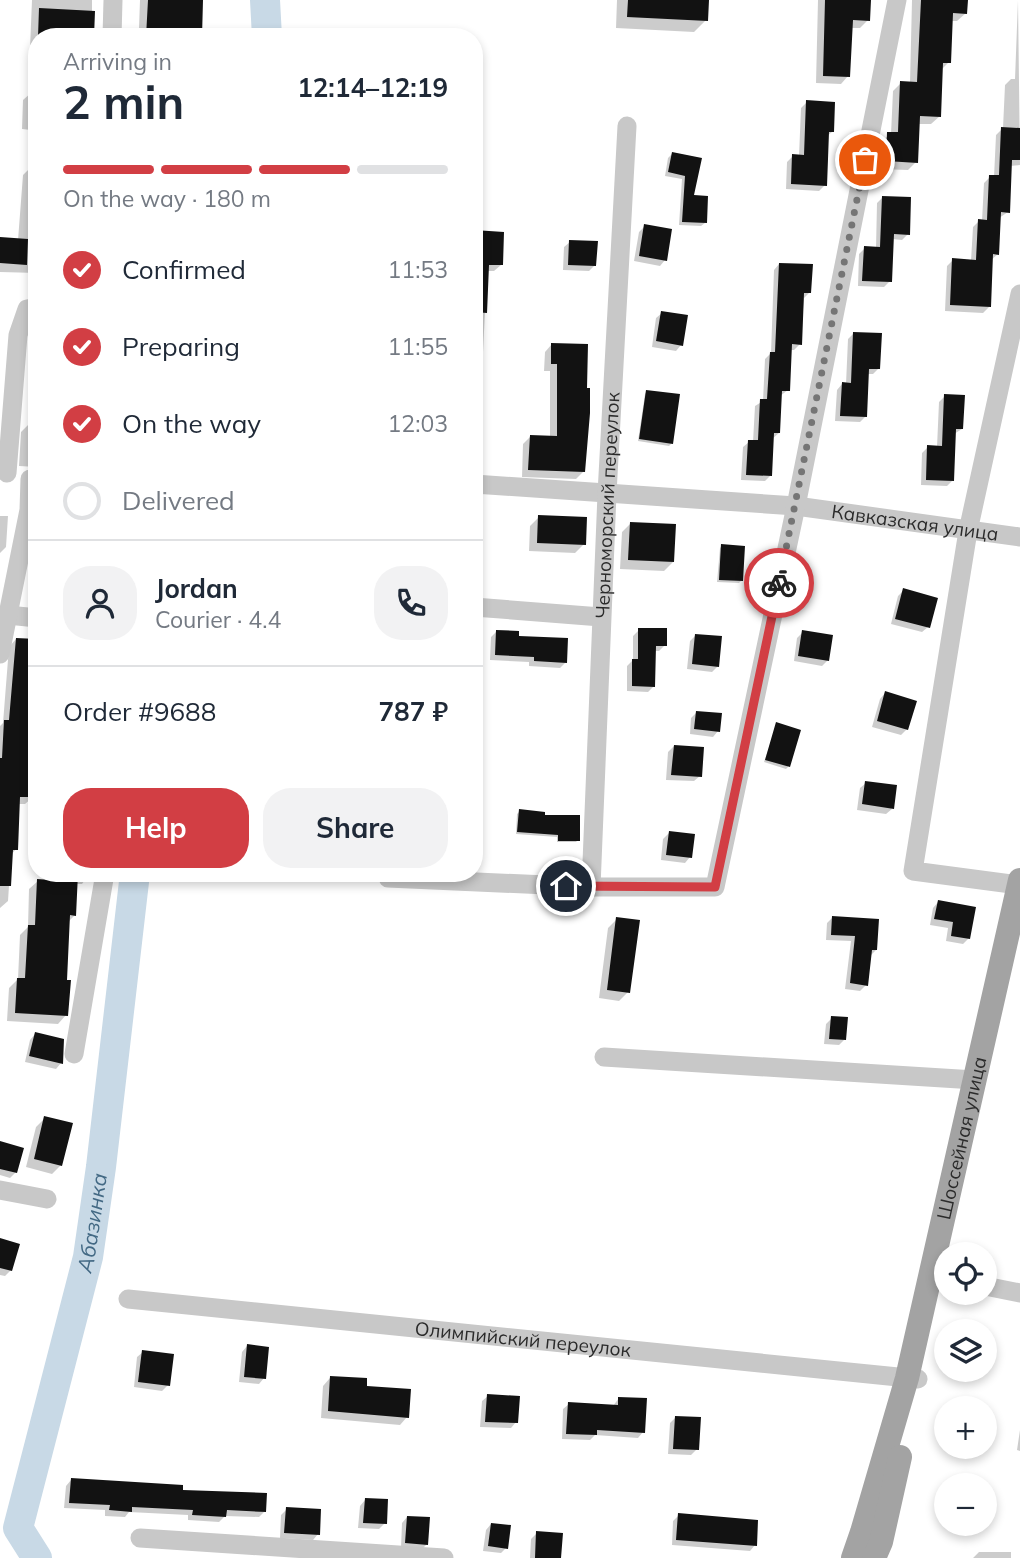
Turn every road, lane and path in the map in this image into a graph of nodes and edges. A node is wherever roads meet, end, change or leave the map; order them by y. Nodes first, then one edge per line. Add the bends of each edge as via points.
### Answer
1 (113, 0) edge
2 (897, 0) edge
3 (111, 28) edge
4 (627, 126) dead end
5 (1020, 294) edge
6 (28, 309) edge
7 (3, 473) edge
8 (28, 478) edge
9 (483, 485) edge
10 (607, 494) junction
11 (796, 506) junction
12 (28, 515) edge
13 (968, 531) junction
14 (1020, 537) edge
15 (483, 608) edge
16 (8, 615) junction
17 (28, 617) edge
18 (601, 617) junction
19 (0, 654) edge
20 (103, 882) edge
21 (478, 882) edge
22 (591, 887) junction
23 (1020, 890) edge
24 (74, 1054) dead end
25 (604, 1057) dead end
26 (975, 1080) junction
27 (0, 1189) edge
28 (47, 1199) dead end
29 (951, 1242) edge
30 (997, 1288) edge
31 (1020, 1293) edge
32 (128, 1299) dead end
33 (935, 1305) edge
34 (912, 1378) junction
35 (140, 1538) dead end
36 (444, 1558) edge
37 (853, 1558) edge
38 (874, 1558) edge

1 - 3 street
2 - 11 street
4 - 10 street, Черноморский переулок
5 - 13 street
6 - 7 street via 18,335
7 - 8 street
9 - 10 street, Кавказская улица
10 - 11 street, Кавказская улица
10 - 18 street, Черноморский переулок
11 - 13 street, Кавказская улица
11 - 22 street via 715,887
12 - 16 street
13 - 14 street, Кавказская улица
13 - 23 street via 914,871
15 - 18 street
16 - 17 street
16 - 19 street
18 - 22 street, Черноморский переулок
20 - 24 street
21 - 22 street
23 - 26 main road, Шоссейная улица
23 - 29 main road, Шоссейная улица
25 - 26 street
26 - 34 main road, Шоссейная улица
27 - 28 street
30 - 31 street
32 - 34 street, Олимпийский переулок
33 - 34 main road, Шоссейная улица
34 - 37 main road, Шоссейная улица
34 - 38 main road, Шоссейная улица via 881,1542
35 - 36 street

